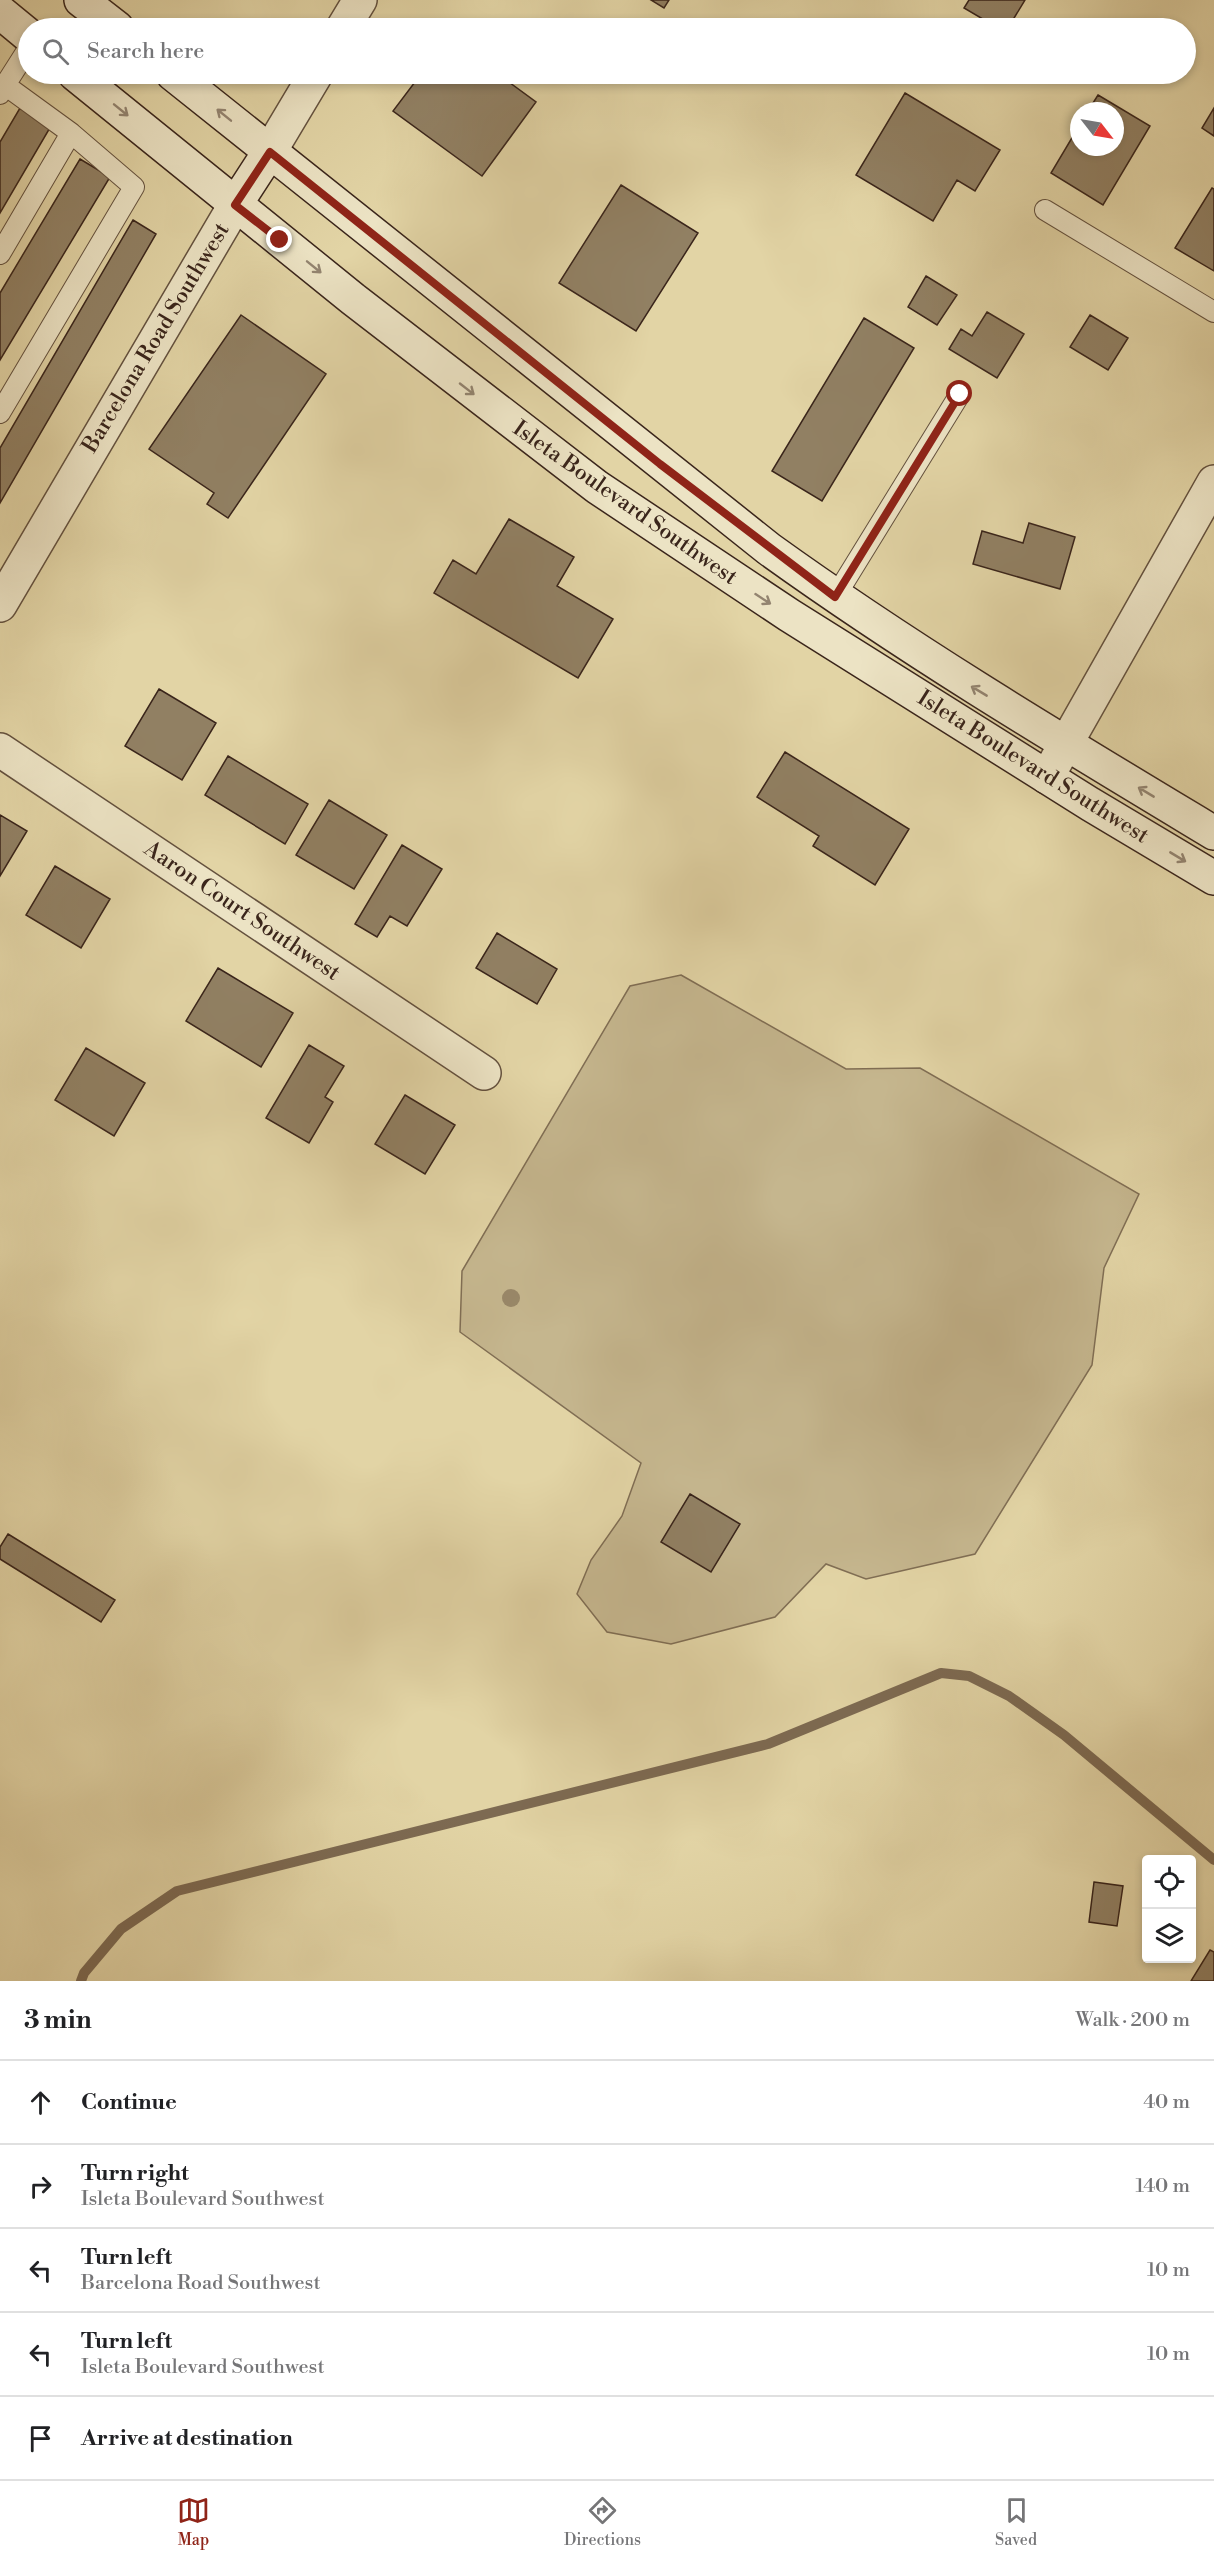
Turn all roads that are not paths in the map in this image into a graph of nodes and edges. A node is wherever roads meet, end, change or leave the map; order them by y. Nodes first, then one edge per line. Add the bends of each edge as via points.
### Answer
1 (81, 0) edge
2 (360, 0) edge
3 (0, 12) edge
4 (104, 18) edge
5 (349, 18) edge
6 (18, 27) edge
7 (18, 65) edge
8 (87, 84) edge
9 (185, 84) edge
10 (310, 84) edge
11 (2, 90) edge
12 (71, 133) junction
13 (270, 152) junction
14 (235, 205) junction
15 (1045, 210) dead end
16 (0, 254) edge
17 (1214, 312) edge
18 (960, 394) dead end
19 (0, 413) edge
20 (1214, 482) edge
21 (835, 597) junction
22 (0, 605) edge
23 (1066, 743) junction
24 (0, 750) edge
25 (1047, 777) junction
26 (1214, 833) edge
27 (1214, 878) edge
28 (484, 1073) dead end

1 - 4 main road
2 - 5 main road
3 - 6 main road
7 - 11 lane
8 -> 14 main road, Isleta Boulevard Southwest
13 -> 9 main road, Isleta Boulevard Southwest
10 - 13 main road, Barcelona Road Southwest
11 - 12 lane
12 - 16 lane
12 - 19 lane via 135,187
13 - 14 main road, Barcelona Road Southwest
13 - 21 main road, Isleta Boulevard Southwest via 660,464
14 - 22 main road, Barcelona Road Southwest
14 -> 25 main road, Isleta Boulevard Southwest via 597,487 717,569
15 - 17 lane
18 - 21 lane
20 - 23 main road
23 -> 21 main road, Isleta Boulevard Southwest
23 - 25 main road
26 -> 23 main road, Isleta Boulevard Southwest
24 - 28 main road, Aaron Court Southwest
25 -> 27 main road, Isleta Boulevard Southwest

